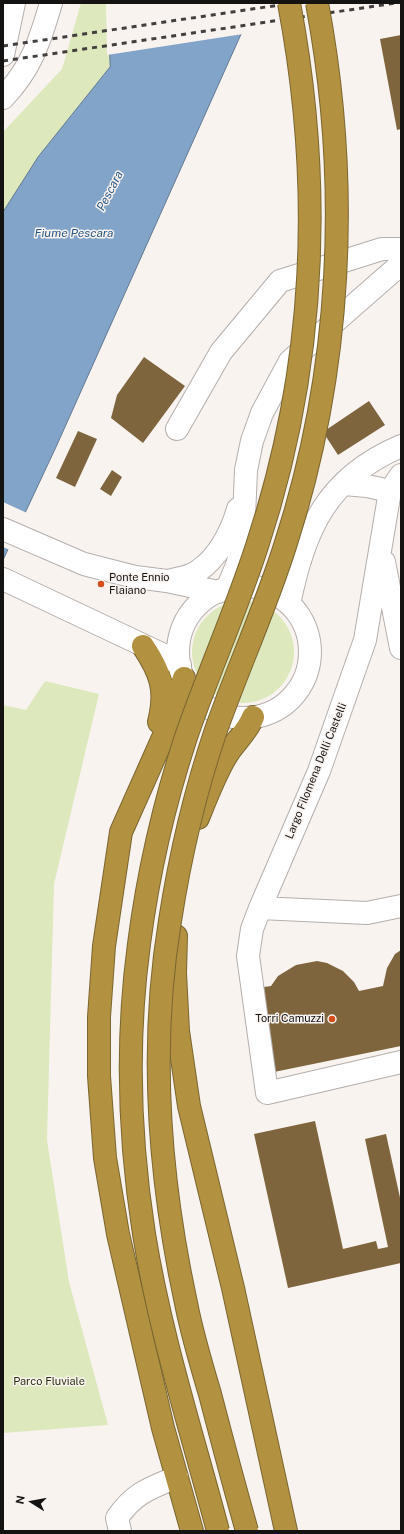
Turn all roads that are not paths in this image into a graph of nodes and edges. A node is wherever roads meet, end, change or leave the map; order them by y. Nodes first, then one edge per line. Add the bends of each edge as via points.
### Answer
1 (14, 3) edge
2 (51, 3) edge
3 (289, 3) edge
4 (317, 3) edge
5 (3, 55) edge
6 (3, 98) edge
7 (401, 249) edge
8 (401, 264) edge
9 (177, 429) dead end
10 (401, 446) edge
11 (246, 475) junction
12 (395, 483) edge
13 (344, 484) junction
14 (3, 529) edge
15 (3, 579) edge
16 (167, 581) junction
17 (222, 590) junction
18 (289, 604) junction
19 (144, 646) junction
20 (401, 648) edge
21 (182, 672) junction
22 (253, 717) junction
23 (143, 782) junction
24 (401, 906) edge
25 (260, 908) junction
26 (401, 1062) edge
27 (177, 1477) junction
28 (120, 1531) edge
29 (192, 1531) edge
30 (218, 1531) edge
31 (247, 1531) edge
32 (286, 1531) edge

1 - 5 street
2 - 6 street via 42,36 27,69
3 - 30 highway, bridge via 298,50 307,127 311,205 309,289 295,396 280,467 258,543 172,782 145,900 138,946 132,1033 132,1121 145,1236 158,1304
4 - 31 highway, bridge via 332,109 338,221 334,297 325,382 304,482 286,545 217,729 195,800 170,916 161,1001 160,1129 168,1208 186,1305
7 - 9 street via 382,249 280,281 221,352
8 - 11 street via 290,361 262,413 248,455
10 - 13 street via 368,463
11 - 16 street via 233,522 217,552 199,571
11 - 17 street via 241,550 237,565
12 - 13 street via 367,486
12 - 20 street via 383,566
12 - 25 street, Largo Filomena Delli Castelli via 363,647 319,772
13 - 18 street via 328,500 311,530 298,563
14 - 16 street via 84,564 135,577
15 - 19 street
16 - 17 street
17 - 18 street via 249,586 260,588
17 - 21 street via 203,601 186,622 179,647
18 - 22 street via 300,618 307,635 310,654 306,672 299,688 286,702 271,712
19 - 21 street via 168,657
19 - 23 highway via 156,665 163,696
21 - 22 street via 194,694 216,712 234,717
21 - 23 highway via 166,731
22 - 32 highway via 249,728 225,758 196,821 184,872 177,919 175,973 178,1031 189,1106 233,1288
23 - 27 highway via 122,832 114,870 104,946 99,1017 99,1076 105,1158 118,1234 137,1322
24 - 25 street via 367,913
25 - 26 street, Largo Filomena Delli Castelli via 252,929 248,956 267,1093
27 - 28 street via 147,1490 127,1503 117,1518
27 - 29 highway

